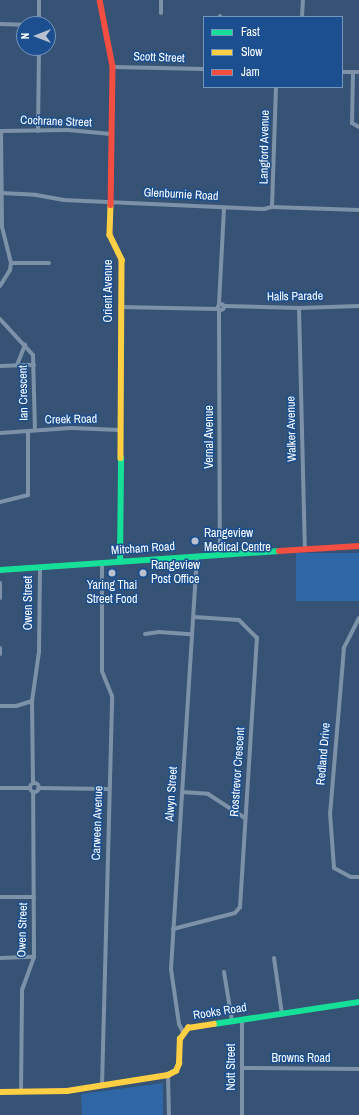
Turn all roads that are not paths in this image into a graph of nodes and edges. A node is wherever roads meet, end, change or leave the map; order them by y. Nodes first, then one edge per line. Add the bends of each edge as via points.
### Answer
1 (39, 0) edge
2 (100, 0) edge
3 (161, 0) edge
4 (303, 0) edge
5 (161, 13) dead end
6 (39, 16) edge
7 (302, 16) edge
8 (0, 24) edge
9 (16, 24) edge
10 (38, 56) edge
11 (113, 66) junction
12 (203, 69) edge
13 (343, 72) edge
14 (353, 72) junction
15 (359, 72) edge
16 (276, 88) edge
17 (359, 127) edge
18 (0, 131) edge
19 (38, 131) junction
20 (111, 134) junction
21 (1, 193) junction
22 (109, 202) junction
23 (272, 207) junction
24 (224, 208) junction
25 (359, 210) edge
26 (10, 263) junction
27 (49, 263) dead end
28 (0, 286) edge
29 (359, 306) edge
30 (120, 307) junction
31 (221, 307) junction
32 (299, 308) junction
33 (0, 319) edge
34 (24, 345) junction
35 (17, 365) junction
36 (34, 365) junction
37 (0, 366) edge
38 (35, 430) junction
39 (119, 430) junction
40 (28, 431) junction
41 (0, 433) edge
42 (0, 502) edge
43 (359, 546) edge
44 (305, 550) junction
45 (220, 555) junction
46 (197, 556) junction
47 (120, 562) junction
48 (102, 563) junction
49 (40, 568) junction
50 (0, 570) edge
51 (0, 583) edge
52 (0, 598) edge
53 (194, 616) junction
54 (359, 618) edge
55 (145, 634) dead end
56 (191, 634) junction
57 (0, 648) edge
58 (0, 654) edge
59 (32, 701) junction
60 (0, 706) edge
61 (33, 783) junction
62 (0, 788) edge
63 (29, 788) junction
64 (38, 788) junction
65 (109, 789) junction
66 (33, 792) junction
67 (182, 792) junction
68 (245, 818) junction
69 (359, 877) edge
70 (0, 897) edge
71 (34, 897) junction
72 (173, 929) junction
73 (34, 957) junction
74 (0, 958) edge
75 (274, 958) dead end
76 (224, 972) dead end
77 (359, 1002) edge
78 (282, 1014) junction
79 (242, 1020) junction
80 (232, 1021) junction
81 (183, 1032) junction
82 (243, 1068) junction
83 (359, 1069) edge
84 (168, 1075) junction
85 (102, 1086) junction
86 (21, 1091) junction
87 (0, 1092) edge
88 (169, 1115) edge
89 (242, 1115) edge

1 - 6 street
2 - 11 street, Orient Avenue
3 - 5 street
4 - 7 street
8 - 9 street
10 - 19 street
11 - 12 street, Scott Street
11 - 20 street, Orient Avenue
13 - 14 street
14 - 15 street
14 - 17 street via 352,123
16 - 23 street, Langford Avenue
18 - 19 street, Cochrane Street
18 - 21 street
19 - 20 street, Cochrane Street
20 - 22 street, Orient Avenue
21 - 22 street, Glenburnie Road
21 - 26 street via 2,227
22 - 24 street, Glenburnie Road
22 - 30 street, Orient Avenue via 110,235 122,260
23 - 24 street, Glenburnie Road
23 - 25 street, Glenburnie Road
24 - 31 street, Vernal Avenue
26 - 27 street
26 - 28 street via 10,270
29 - 32 street, Halls Parade
30 - 31 street, Halls Parade
30 - 39 street, Orient Avenue
31 - 32 street, Halls Parade
31 - 45 street, Vernal Avenue
32 - 44 street, Walker Avenue
33 - 34 street, Ian Crescent
34 - 35 street
34 - 36 street, Ian Crescent via 33,355
35 - 36 street
35 - 37 street
36 - 38 street, Ian Crescent
38 - 39 street, Creek Road
38 - 40 street, Creek Road
39 - 47 street, Orient Avenue
40 - 41 street, Creek Road
40 - 42 street via 28,495
43 - 44 street, Mitcham Road
44 - 45 street, Mitcham Road
45 - 46 street, Mitcham Road
46 - 47 street, Mitcham Road
46 - 53 street, Alwyn Street
47 - 48 street, Mitcham Road
48 - 49 street, Mitcham Road
48 - 65 street, Carween Avenue via 102,671 112,696
49 - 50 street, Mitcham Road
49 - 59 street, Owen Street via 39,652
51 - 52 street
53 - 56 street, Alwyn Street
53 - 68 street, Rosstrevor Crescent via 239,620 256,638
54 - 69 street, Redland Drive via 344,648 330,813 334,868 351,877
55 - 56 street
56 - 67 street, Alwyn Street
57 - 58 street
59 - 60 street via 16,706
59 - 61 street, Owen Street
61 - 63 street
61 - 64 street
62 - 63 street
63 - 66 street
64 - 65 street
64 - 66 street
65 - 85 street, Carween Avenue
66 - 71 street, Owen Street
67 - 68 street via 208,794
67 - 72 street, Alwyn Street
68 - 72 street, Rosstrevor Crescent via 240,907 235,912
70 - 71 street
71 - 73 street, Owen Street
72 - 81 street, Alwyn Street via 171,969 179,1024
73 - 74 street
73 - 86 street, Owen Street via 22,990
75 - 78 street
76 - 80 street
77 - 78 street, Rooks Road
78 - 79 street, Rooks Road
79 - 80 street, Rooks Road
79 - 82 street, Nott Street
80 - 81 street, Rooks Road via 188,1028
81 - 84 street, Rooks Road via 180,1039 179,1064 176,1071
82 - 83 street, Browns Road
82 - 89 street, Nott Street
84 - 85 street
84 - 88 street
85 - 86 street via 67,1091
86 - 87 street

